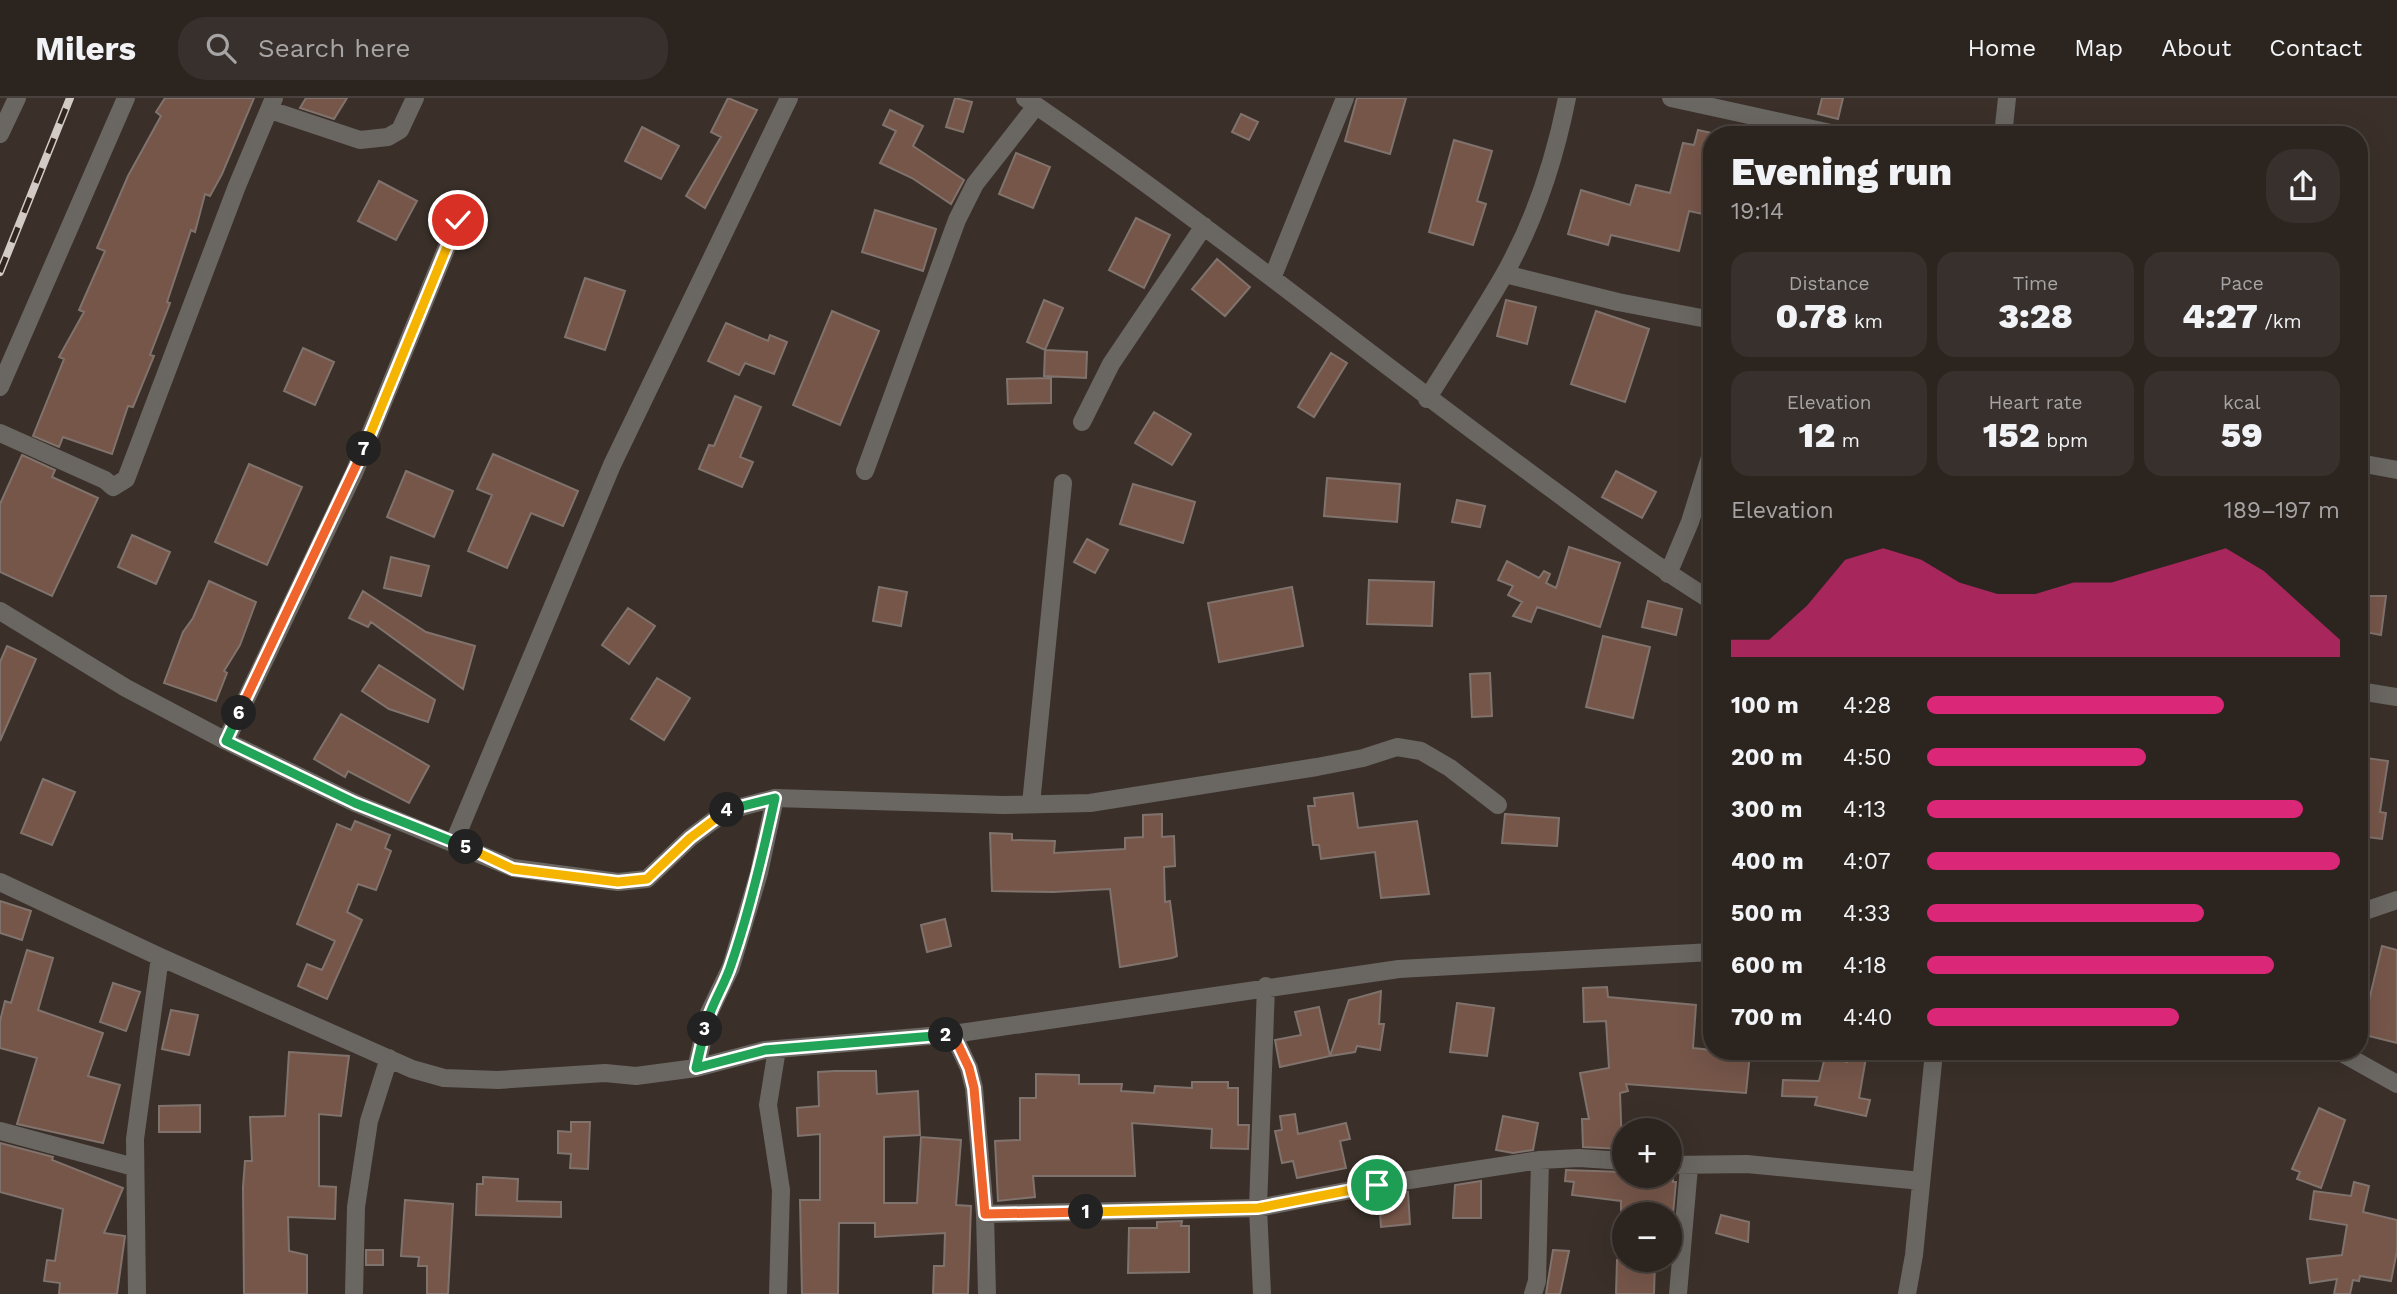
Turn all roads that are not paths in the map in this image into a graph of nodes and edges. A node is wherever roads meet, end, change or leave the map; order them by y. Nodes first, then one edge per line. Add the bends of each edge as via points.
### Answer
1 (17, 98) edge
2 (126, 98) edge
3 (415, 98) edge
4 (789, 98) edge
5 (1345, 98) edge
6 (1567, 98) edge
7 (1671, 98) edge
8 (2007, 98) edge
9 (1031, 102) edge
10 (272, 104) edge
11 (1744, 106) edge
12 (1810, 126) edge
13 (2004, 126) edge
14 (0, 134) edge
15 (458, 220) dead end
16 (1203, 226) junction
17 (1505, 274) junction
18 (1273, 276) junction
19 (1703, 318) edge
20 (0, 386) edge
21 (1427, 398) junction
22 (1082, 422) dead end
23 (0, 433) edge
24 (2368, 465) edge
25 (2397, 470) edge
26 (865, 471) dead end
27 (1703, 480) edge
28 (1063, 483) dead end
29 (1668, 574) junction
30 (1703, 595) edge
31 (0, 611) edge
32 (2368, 692) edge
33 (2397, 697) edge
34 (226, 741) junction
35 (775, 798) junction
36 (1031, 804) junction
37 (1497, 805) dead end
38 (454, 842) junction
39 (0, 881) edge
40 (2397, 900) edge
41 (2368, 910) edge
42 (1703, 953) edge
43 (160, 957) junction
44 (1266, 986) junction
45 (953, 1034) junction
46 (777, 1049) junction
47 (389, 1058) junction
48 (1933, 1060) edge
49 (2354, 1060) edge
50 (696, 1068) junction
51 (2397, 1084) edge
52 (0, 1131) edge
53 (1540, 1160) junction
54 (1612, 1160) edge
55 (1682, 1166) edge
56 (134, 1167) junction
57 (1689, 1167) junction
58 (1920, 1181) junction
59 (1258, 1208) junction
60 (985, 1214) junction
61 (137, 1294) edge
62 (354, 1294) edge
63 (778, 1294) edge
64 (987, 1294) edge
65 (1262, 1294) edge
66 (1533, 1294) edge
67 (1678, 1294) edge
68 (1907, 1294) edge

1 - 14 street
2 - 20 street
3 - 10 street via 400,130 370,141
4 - 38 street via 612,465
5 - 18 street
6 - 17 street via 1534,208
7 - 11 street
8 - 13 street
9 - 16 street
9 - 26 street via 975,184 957,220
10 - 23 street via 126,479 113,487
11 - 12 street
15 - 34 street via 354,473
16 - 18 street
16 - 22 street via 1111,364
17 - 19 street
17 - 21 street
18 - 21 street
21 - 29 street
24 - 25 street
27 - 29 street
28 - 36 street
29 - 30 street
31 - 34 street via 126,688
32 - 33 street
34 - 38 street via 355,803
35 - 36 street
35 - 38 street via 726,811 647,879 618,882 513,869
35 - 50 street via 760,873 731,967 709,1013
36 - 37 street via 1138,797 1409,747 1450,768
39 - 43 street
40 - 41 street
42 - 44 street via 1399,969
43 - 47 street
43 - 56 street via 138,1106
44 - 45 street
44 - 59 street
45 - 46 street
45 - 60 street via 974,1088
46 - 50 street
46 - 63 street via 768,1105 780,1191
47 - 50 street via 444,1077 498,1080 606,1073 636,1076
47 - 62 street via 369,1121 358,1195
48 - 58 street
49 - 51 street
52 - 56 street
53 - 54 street
53 - 59 street
53 - 66 street
55 - 57 street
56 - 61 street
57 - 58 street via 1747,1164
57 - 67 street
58 - 68 street
59 - 60 street
59 - 65 street
60 - 64 street

